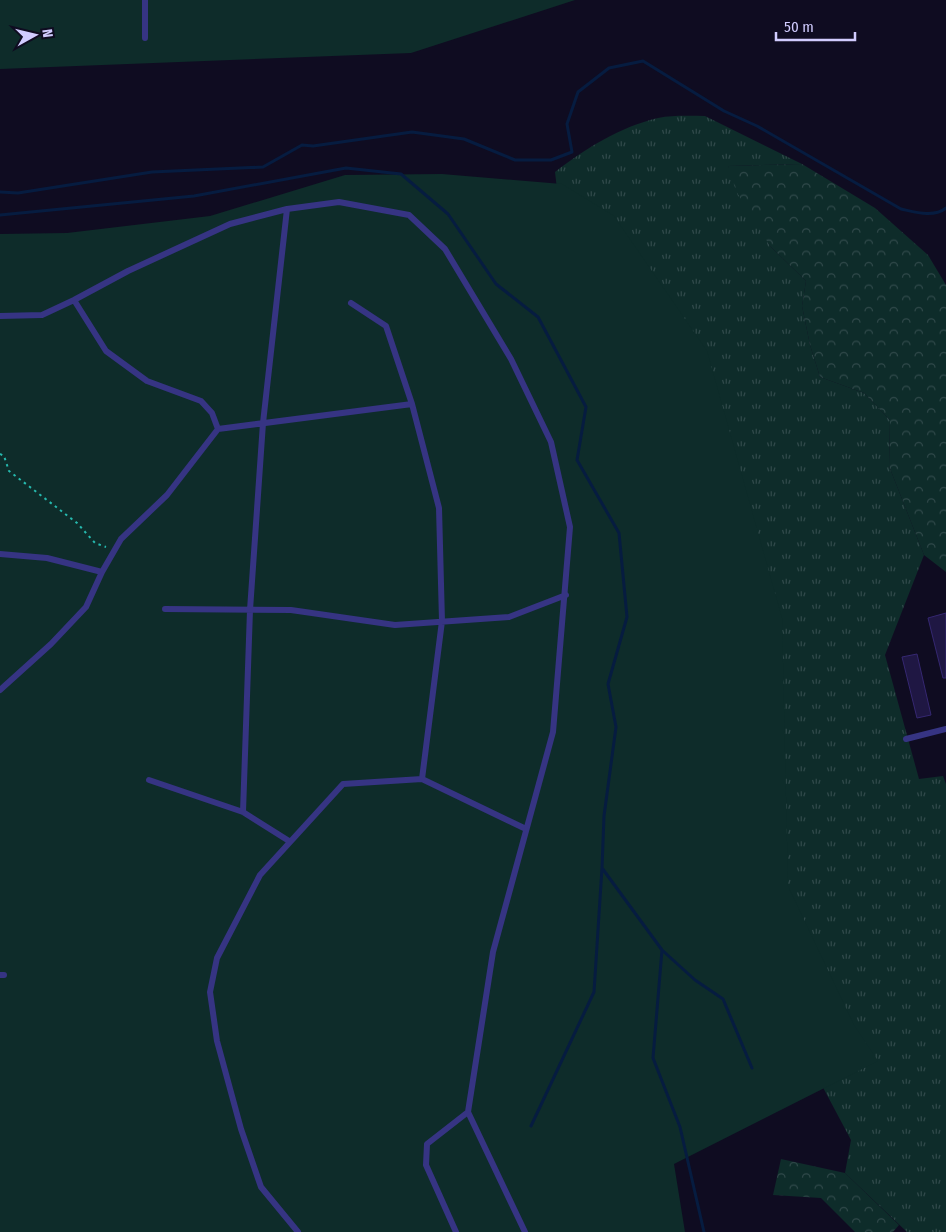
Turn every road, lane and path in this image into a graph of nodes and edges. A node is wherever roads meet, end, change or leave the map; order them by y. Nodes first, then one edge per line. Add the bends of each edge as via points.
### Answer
1 (145, 0) edge
2 (145, 38) dead end
3 (287, 209) junction
4 (74, 300) junction
5 (351, 303) dead end
6 (0, 316) edge
7 (412, 404) junction
8 (263, 423) junction
9 (218, 429) junction
10 (0, 454) edge
11 (115, 550) junction
12 (0, 554) edge
13 (102, 572) junction
14 (566, 595) junction
15 (165, 609) dead end
16 (250, 610) junction
17 (442, 621) junction
18 (0, 690) edge
19 (946, 729) edge
20 (906, 739) dead end
21 (422, 779) junction
22 (148, 780) dead end
23 (243, 812) junction
24 (526, 829) junction
25 (289, 841) junction
26 (468, 1112) junction
27 (298, 1232) edge
28 (456, 1232) edge
29 (525, 1232) edge

1 - 2 lane
3 - 4 lane via 230,224 128,270
3 - 8 lane
3 - 14 lane via 339,202 408,216 445,249 511,359 551,442 570,527
4 - 6 lane via 42,315
4 - 9 lane via 106,350 147,381 201,401 212,413
5 - 7 lane via 386,326
7 - 8 lane
7 - 17 lane via 439,508
8 - 9 lane
8 - 16 lane
9 - 11 lane via 167,495 121,539
10 - 11 path via 4,456 9,471 77,523 95,542
11 - 13 lane
12 - 13 lane via 47,558
13 - 18 lane via 86,607
14 - 17 lane via 509,616
14 - 24 lane via 553,732
15 - 16 lane
16 - 17 lane via 291,610 395,625
16 - 23 lane
17 - 21 lane
19 - 20 lane
21 - 24 lane
21 - 25 lane via 343,784
22 - 23 lane
23 - 25 lane
24 - 26 lane via 493,952
25 - 27 lane via 260,876 234,925 217,958 210,992 217,1041 241,1130 261,1186
26 - 28 lane via 427,1144 426,1165
26 - 29 lane

